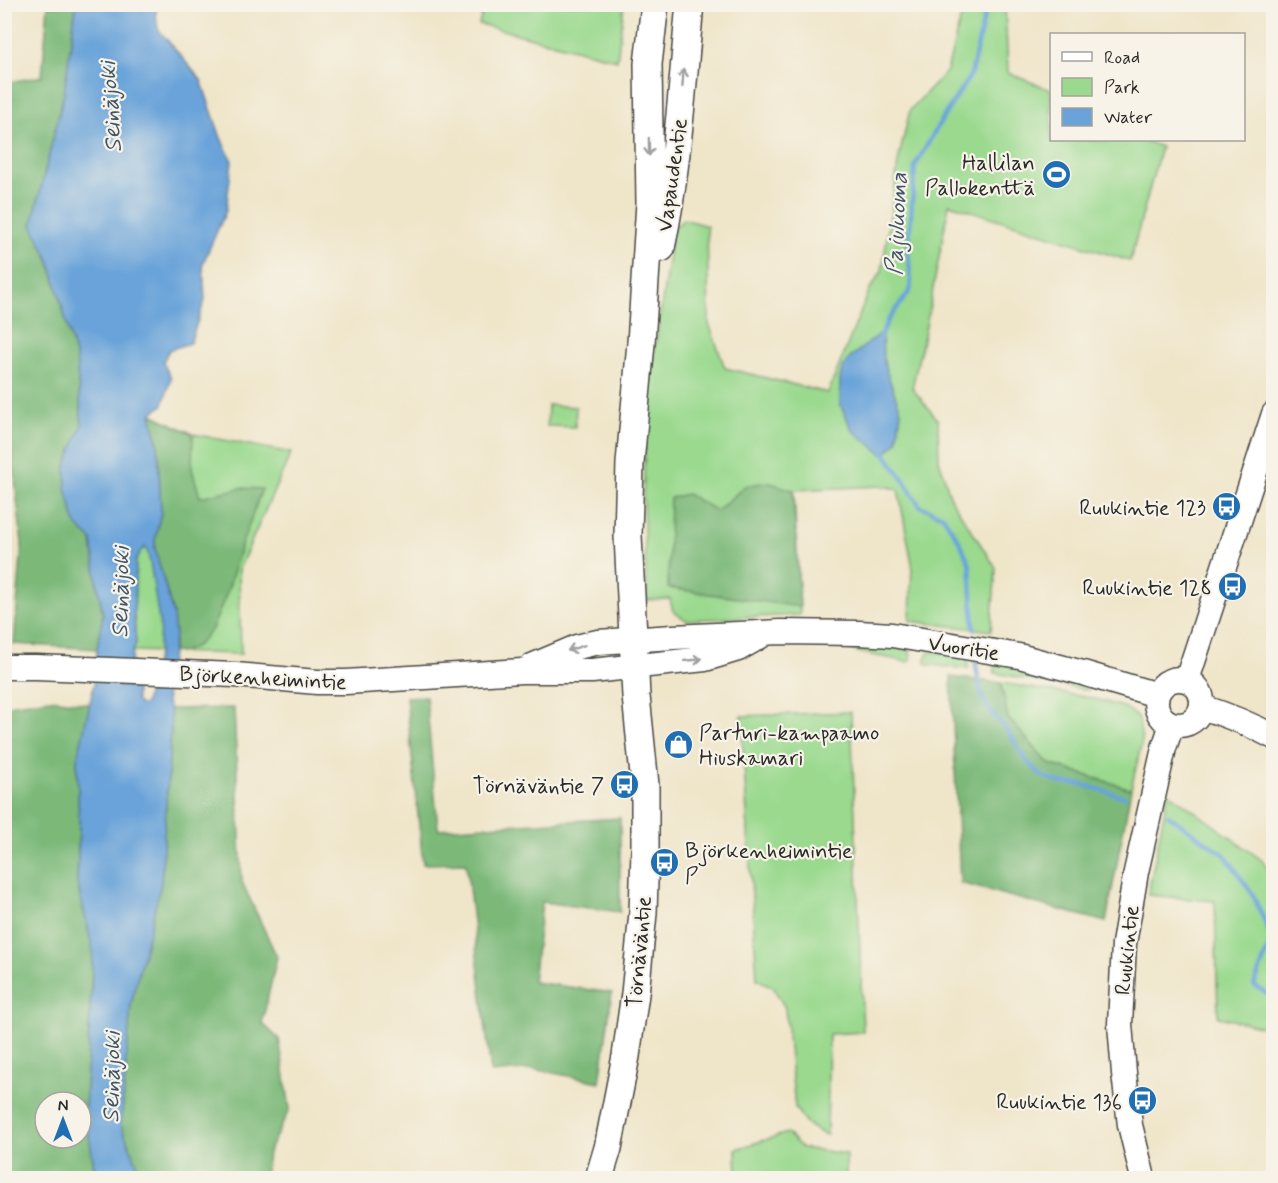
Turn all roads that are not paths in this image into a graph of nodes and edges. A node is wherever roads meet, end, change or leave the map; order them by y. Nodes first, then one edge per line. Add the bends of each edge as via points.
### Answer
1 (655, 4) edge
2 (690, 4) edge
3 (641, 343) junction
4 (1274, 414) edge
5 (635, 652) junction
6 (4, 667) edge
7 (1187, 680) junction
8 (1157, 695) junction
9 (1202, 707) junction
10 (1172, 724) junction
11 (1274, 737) edge
12 (600, 1179) edge
13 (1143, 1179) edge

1 -> 3 main road, Vapaudentie via 648,64 650,203
3 -> 2 main road, Vapaudentie via 669,206
3 - 5 main road, Vapaudentie via 628,536
4 - 7 street
5 - 6 street, Björkenheimintie via 596,670 317,682 246,675
5 - 8 street, Vuoritie via 705,659 738,649 766,633 892,635 1019,656
5 - 12 main road, Törnäväntie via 645,785 643,913 626,1056
7 - 8 street via 1172,680
7 - 9 street via 1201,694
8 - 10 street via 1157,709
9 - 10 street via 1187,724
9 - 11 street
10 - 13 street, Ruukintie via 1136,872 1124,944 1120,1024 1130,1125

